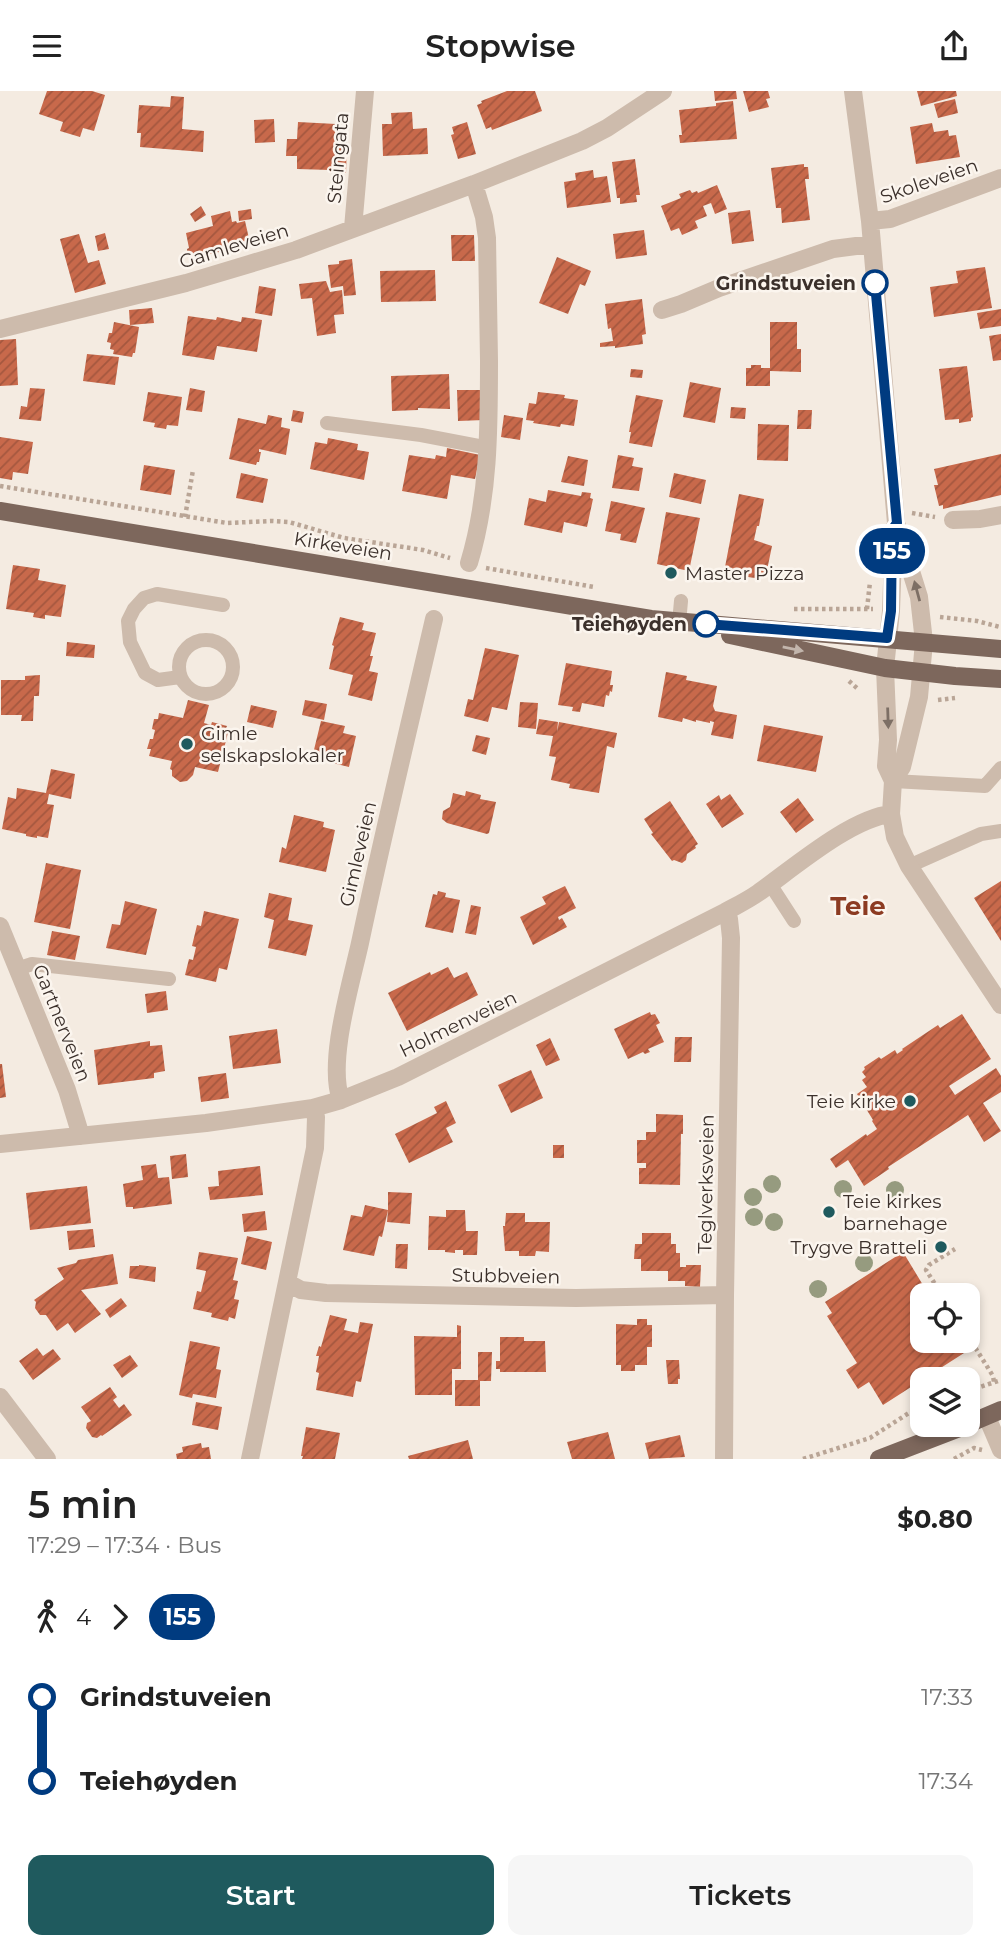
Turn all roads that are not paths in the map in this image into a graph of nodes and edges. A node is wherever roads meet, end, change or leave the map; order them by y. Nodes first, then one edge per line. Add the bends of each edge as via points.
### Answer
1 (365, 91) edge
2 (663, 91) edge
3 (853, 91) edge
4 (1001, 178) edge
5 (474, 184) junction
6 (870, 221) junction
7 (353, 228) junction
8 (872, 244) junction
9 (662, 310) dead end
10 (0, 329) edge
11 (327, 423) dead end
12 (489, 448) junction
13 (0, 511) edge
14 (1001, 515) edge
15 (953, 520) dead end
16 (897, 523) junction
17 (469, 563) road end
18 (681, 601) dead end
19 (223, 605) dead end
20 (434, 619) dead end
21 (679, 623) junction
22 (1001, 649) edge
23 (886, 653) junction
24 (923, 658) junction
25 (180, 677) dead end
26 (1001, 679) edge
27 (1001, 768) edge
28 (893, 781) junction
29 (891, 814) junction
30 (1001, 831) edge
31 (909, 866) junction
32 (770, 884) junction
33 (725, 912) junction
34 (793, 921) dead end
35 (0, 926) edge
36 (17, 968) junction
37 (169, 979) dead end
38 (1001, 1005) edge
39 (341, 1100) junction
40 (313, 1108) junction
41 (81, 1136) junction
42 (0, 1144) edge
43 (288, 1283) junction
44 (725, 1295) junction
45 (0, 1397) edge
46 (994, 1414) edge
47 (934, 1437) edge
48 (995, 1450) edge
49 (47, 1459) edge
50 (250, 1459) edge
51 (724, 1459) edge
52 (879, 1459) edge

1 - 7 street, Steingata
2 - 5 street, Gamleveien via 582,141
3 - 6 street
4 - 6 street, Skoleveien via 891,219
5 - 7 street, Gamleveien
5 - 12 street via 487,237
6 - 8 street
7 - 10 street, Gamleveien via 186,283
8 - 9 street via 832,249
8 - 16 street
11 - 12 lane
12 - 17 street via 478,534
13 - 21 main road, Kirkeveien
14 - 15 street
16 - 23 street via 892,530
24 -> 16 street via 919,597
18 - 21 lane
19 - 25 lane via 157,594 144,598 134,609 128,621 130,642 145,673 159,680
20 - 39 street, Gimleveien via 346,1006 335,1065
21 -> 23 main road, Kirkeveien via 778,646
21 - 23 main road, Kirkeveien via 782,629
22 - 24 main road, Kirkeveien
23 - 24 main road, Kirkeveien
23 - 24 main road, Kirkeveien
23 -> 28 street via 886,766
24 - 26 main road, Kirkeveien
24 - 28 street via 919,697 901,767
27 - 28 lane via 985,786
28 - 29 street
29 - 31 street via 895,837
29 - 32 street, Holmenveien via 877,815 850,828
30 - 31 lane via 981,834
31 - 38 street
32 - 33 street, Holmenveien
32 - 34 lane
33 - 39 street, Holmenveien via 398,1077
33 - 44 street, Teglverksveien via 731,938
35 - 36 street, Gartnerveien
36 - 37 lane via 32,964
36 - 41 street, Gartnerveien
39 - 40 street, Holmenveien
40 - 41 street, Holmenveien
40 - 43 street via 315,1148
41 - 42 street, Holmenveien
43 - 44 street, Stubbveien via 326,1293 576,1298
43 - 50 street
44 - 51 street, Teglverksveien
45 - 49 street
46 - 48 street
47 - 52 main road

